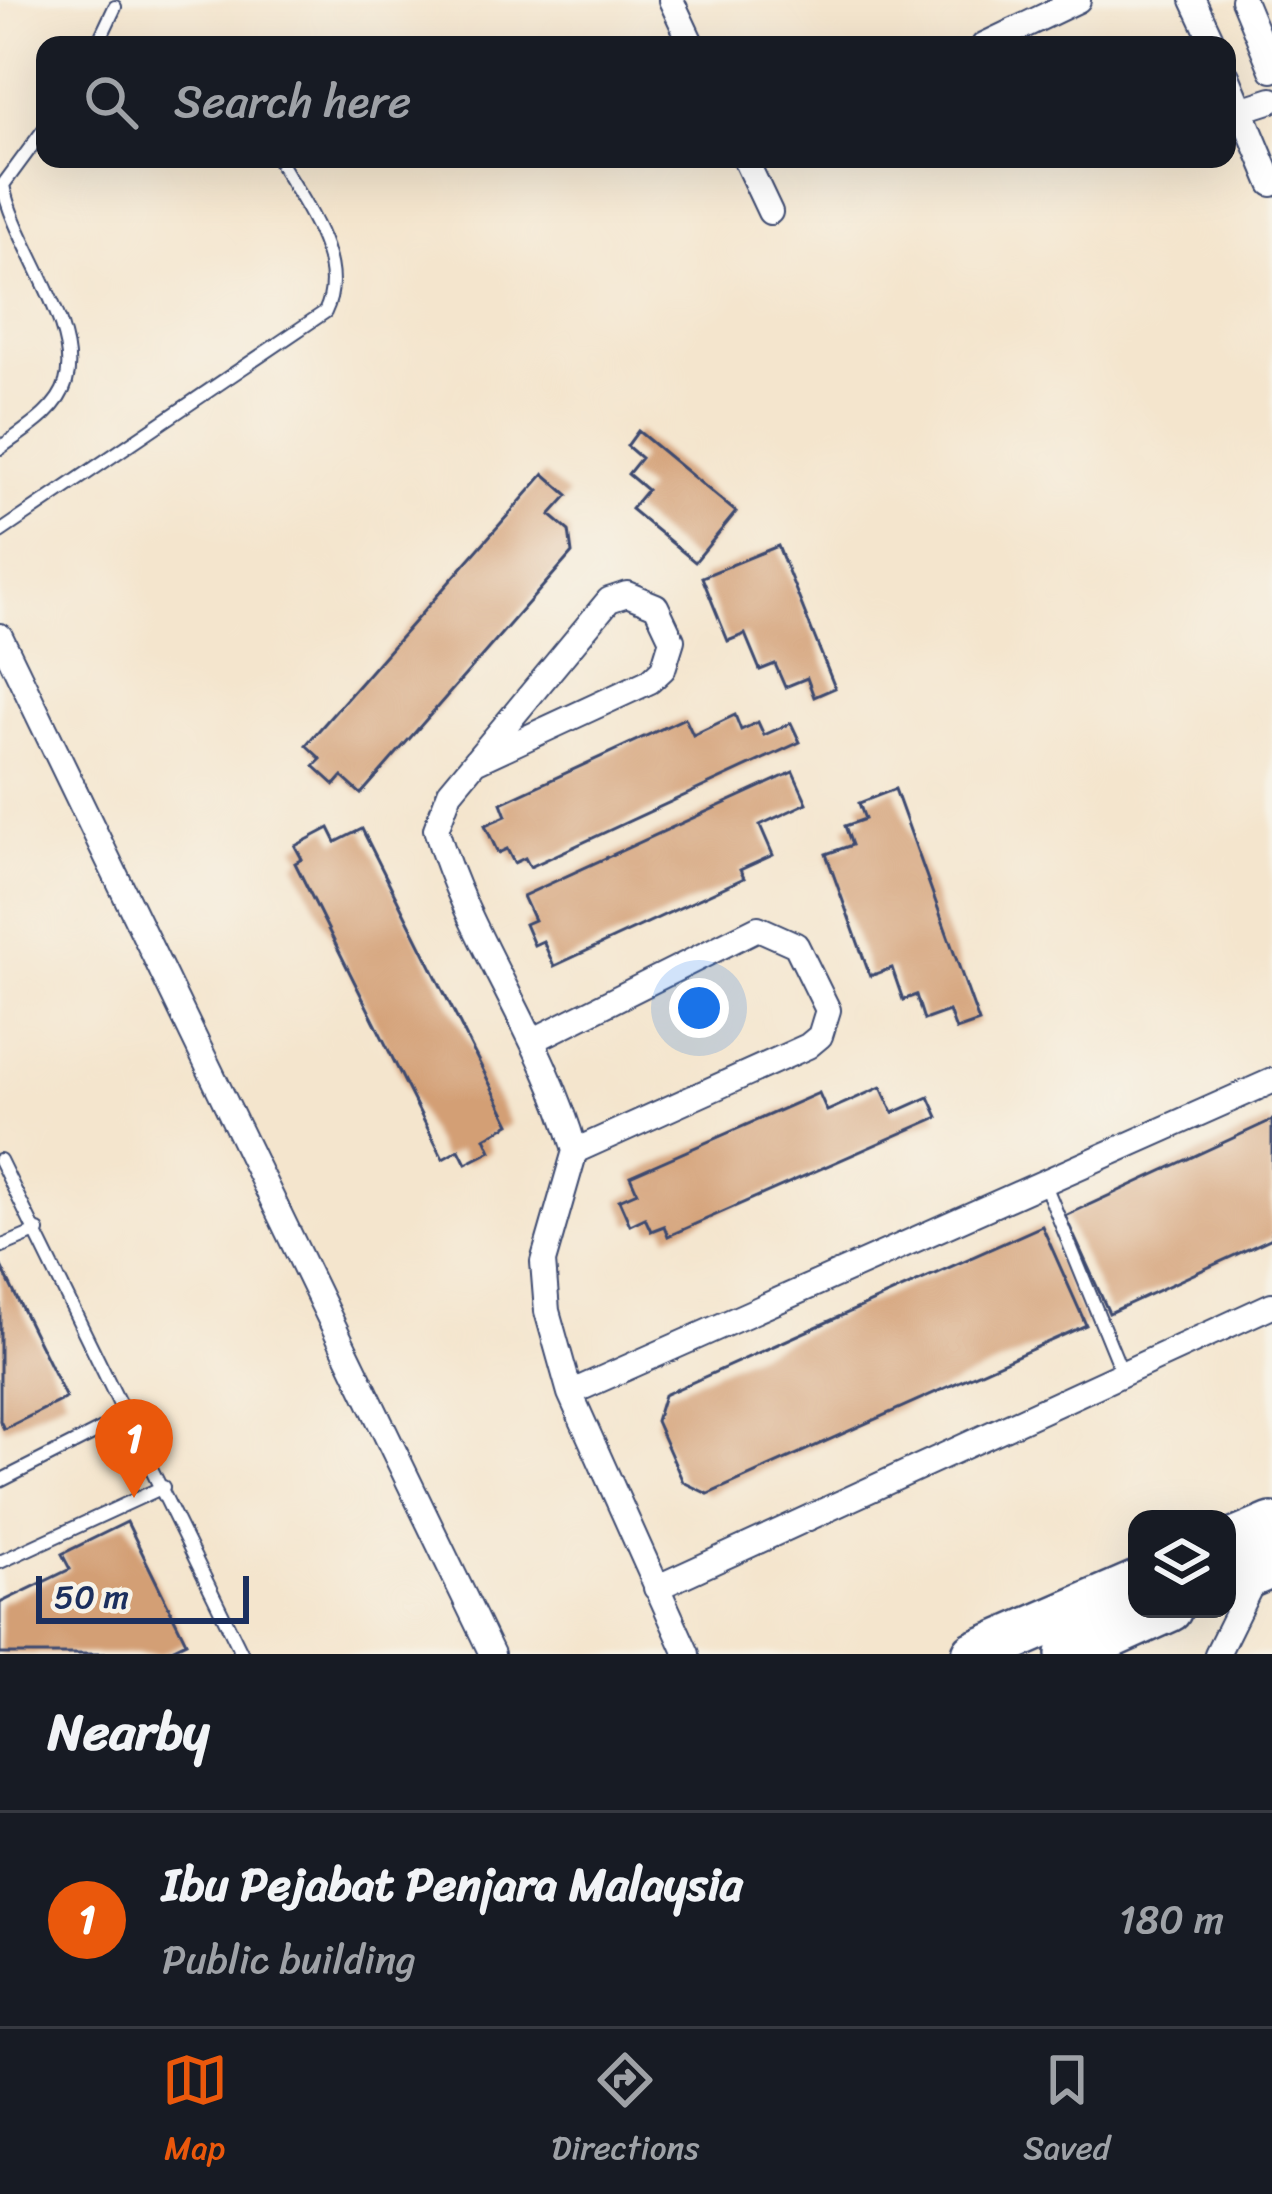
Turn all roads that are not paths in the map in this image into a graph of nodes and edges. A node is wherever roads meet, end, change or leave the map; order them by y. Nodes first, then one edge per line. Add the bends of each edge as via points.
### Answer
1 (671, 0) edge
2 (1078, 0) edge
3 (1193, 0) edge
4 (1243, 0) edge
5 (116, 7) dead end
6 (102, 36) edge
7 (688, 36) edge
8 (1002, 36) edge
9 (1210, 36) edge
10 (1272, 70) edge
11 (1236, 98) edge
12 (1272, 100) edge
13 (1241, 110) junction
14 (36, 140) edge
15 (283, 168) edge
16 (749, 168) edge
17 (1272, 184) edge
18 (770, 212) dead end
19 (0, 448) edge
20 (0, 532) edge
21 (0, 637) edge
22 (478, 761) junction
23 (536, 1040) junction
24 (1272, 1081) edge
25 (575, 1151) junction
26 (0, 1160) edge
27 (1044, 1182) junction
28 (38, 1231) junction
29 (0, 1247) edge
30 (1272, 1305) edge
31 (1122, 1374) junction
32 (571, 1393) junction
33 (128, 1416) junction
34 (0, 1481) edge
35 (163, 1487) junction
36 (1272, 1526) edge
37 (0, 1562) edge
38 (1246, 1566) edge
39 (656, 1588) junction
40 (1128, 1588) edge
41 (1154, 1618) edge
42 (1103, 1649) edge
43 (689, 1650) edge
44 (242, 1654) edge
45 (492, 1654) edge
46 (975, 1654) edge
47 (1216, 1654) edge

1 - 7 street
2 - 8 street
3 - 9 street
4 - 10 street
5 - 6 lane
11 - 13 street
12 - 13 street
13 - 17 street
14 - 19 lane via 3,184 69,350 66,385 47,412
15 - 20 lane via 329,253 334,295 325,312
16 - 18 street
21 - 45 street
22 - 22 street via 609,600 627,595 656,606 672,640 650,681
22 - 23 street via 450,792 436,830
23 - 25 street
23 - 25 street via 758,928 796,945 828,1010 808,1046
24 - 27 street
25 - 32 street via 542,1262
26 - 28 lane
27 - 31 lane
27 - 32 street
28 - 29 lane
28 - 33 lane
30 - 31 street
31 - 39 street
32 - 39 street
33 - 34 lane
33 - 35 lane
35 - 37 lane
35 - 44 lane
36 - 38 highway
38 - 47 street
39 - 43 street
40 - 46 highway
41 - 42 highway

